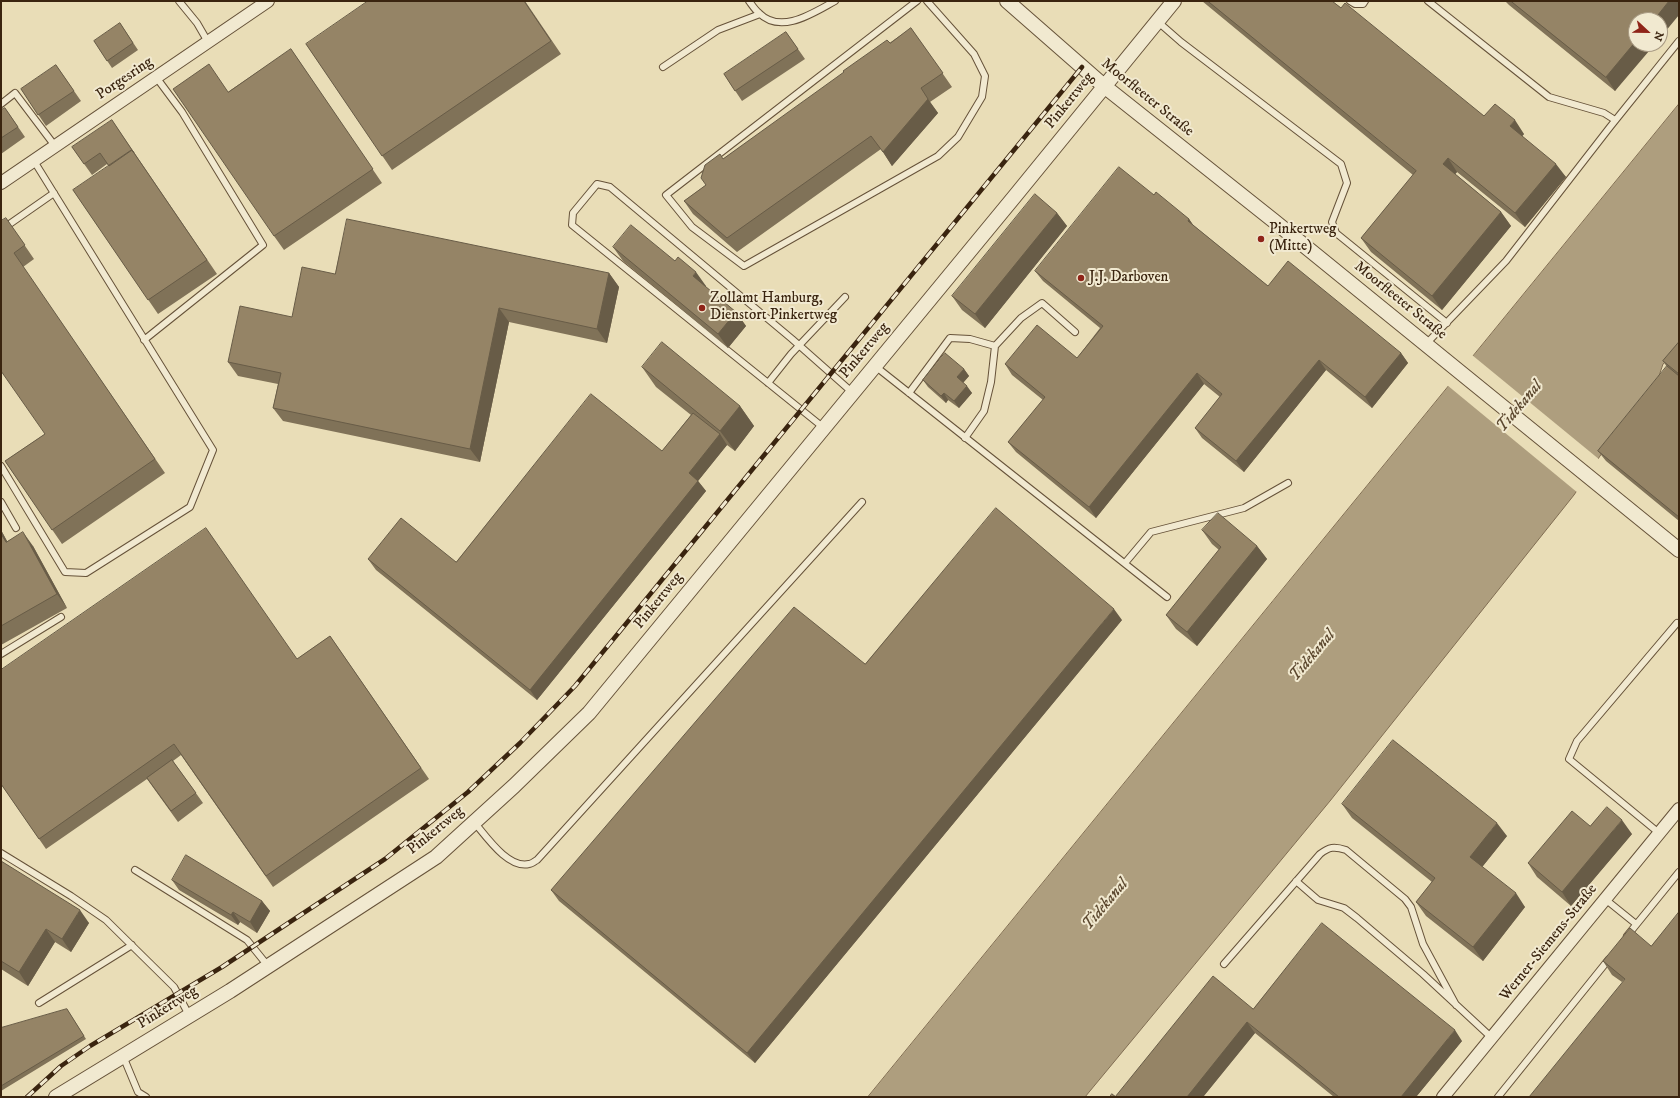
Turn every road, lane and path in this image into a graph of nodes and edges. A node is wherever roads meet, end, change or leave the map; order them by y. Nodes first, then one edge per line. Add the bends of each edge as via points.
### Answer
1 (179, 1) edge
2 (268, 1) edge
3 (749, 1) edge
4 (835, 1) edge
5 (917, 1) edge
6 (927, 1) edge
7 (1174, 1) edge
8 (1350, 1) edge
9 (1365, 1) edge
10 (1428, 1) edge
11 (1010, 2) edge
12 (760, 14) junction
13 (1157, 21) junction
14 (1679, 41) edge
15 (208, 42) junction
16 (663, 67) dead end
17 (156, 77) junction
18 (1104, 86) junction
19 (1, 104) edge
20 (1615, 120) junction
21 (55, 146) junction
22 (34, 161) junction
23 (1, 183) edge
24 (54, 194) junction
25 (1, 230) edge
26 (845, 297) dead end
27 (1447, 322) junction
28 (1076, 332) dead end
29 (144, 340) junction
30 (1426, 344) junction
31 (799, 346) junction
32 (995, 346) junction
33 (876, 366) junction
34 (768, 383) junction
35 (853, 393) junction
36 (909, 393) junction
37 (824, 428) junction
38 (965, 438) junction
39 (1, 466) edge
40 (1288, 483) dead end
41 (1, 502) edge
42 (862, 502) dead end
43 (16, 528) dead end
44 (1679, 550) edge
45 (1125, 563) junction
46 (1167, 597) dead end
47 (61, 617) dead end
48 (1677, 623) dead end
49 (1, 654) edge
50 (1679, 809) edge
51 (474, 822) junction
52 (1659, 833) junction
53 (1, 852) edge
54 (136, 870) dead end
55 (1679, 872) edge
56 (1296, 881) junction
57 (1606, 899) junction
58 (1636, 924) junction
59 (1622, 942) edge
60 (132, 944) junction
61 (1612, 955) edge
62 (1224, 964) dead end
63 (268, 966) junction
64 (39, 1003) dead end
65 (1456, 1006) junction
66 (189, 1015) junction
67 (1492, 1038) junction
68 (123, 1056) junction
69 (56, 1097) edge
70 (146, 1097) edge
71 (1443, 1097) edge
72 (1498, 1097) edge

1 - 15 lane
2 - 15 street, Porgesring
3 - 12 lane
4 - 12 lane via 800,20 774,22
5 - 6 lane via 666,195 692,227 744,266 938,156 958,137 982,98 986,76 974,54
7 - 13 street, Pinkertweg
8 - 9 lane via 1355,4 1362,4
10 - 20 lane via 1549,97 1604,112
11 - 18 street, Moorfleeter Straße
12 - 16 lane via 718,30
13 - 18 street, Pinkertweg
13 - 27 lane via 1341,164 1347,183 1332,222 1336,232
14 - 20 lane
15 - 17 street, Porgesring
17 - 21 street, Porgesring
17 - 29 lane via 182,112 262,245
18 - 30 street, Moorfleeter Straße
18 - 33 street, Pinkertweg
19 - 21 lane via 15,93
20 - 27 lane via 1506,261
21 - 22 street, Porgesring
22 - 23 street, Porgesring
22 - 24 lane
24 - 25 lane
24 - 29 lane
26 - 31 lane
27 - 30 lane
28 - 32 lane via 1042,303 1021,318
29 - 39 lane via 212,450 190,507 86,573 64,572
30 - 44 street, Moorfleeter Straße
31 - 34 lane
31 - 34 lane via 610,187 597,184 572,213 572,224
31 - 35 lane
32 - 36 lane via 970,339 950,338
32 - 38 lane via 991,382 984,411
33 - 35 street, Pinkertweg
33 - 36 lane
34 - 37 lane
35 - 37 street, Pinkertweg
36 - 38 lane
37 - 51 street, Pinkertweg via 589,713
38 - 45 lane
40 - 45 lane via 1244,508 1151,532
41 - 43 lane
42 - 51 lane via 537,860 529,864 519,864 510,860 500,853
45 - 46 lane
47 - 49 lane
48 - 52 lane via 1577,741 1569,759
50 - 52 street, Werner-Siemens-Straße
51 - 63 street, Pinkertweg via 436,857
52 - 57 street, Werner-Siemens-Straße
53 - 60 lane via 106,920
54 - 63 lane via 247,940
55 - 58 lane
56 - 62 lane
56 - 65 lane via 1318,900 1344,908 1357,918
56 - 65 lane via 1320,854 1330,847 1346,850 1405,899 1411,907 1423,944
57 - 58 lane
57 - 67 street, Werner-Siemens-Straße
58 - 59 lane
60 - 64 lane
60 - 66 lane via 174,987
61 - 72 lane
63 - 66 street, Pinkertweg
65 - 67 lane
66 - 68 street, Pinkertweg
67 - 71 street, Werner-Siemens-Straße
68 - 69 street, Pinkertweg
68 - 70 lane via 138,1092

